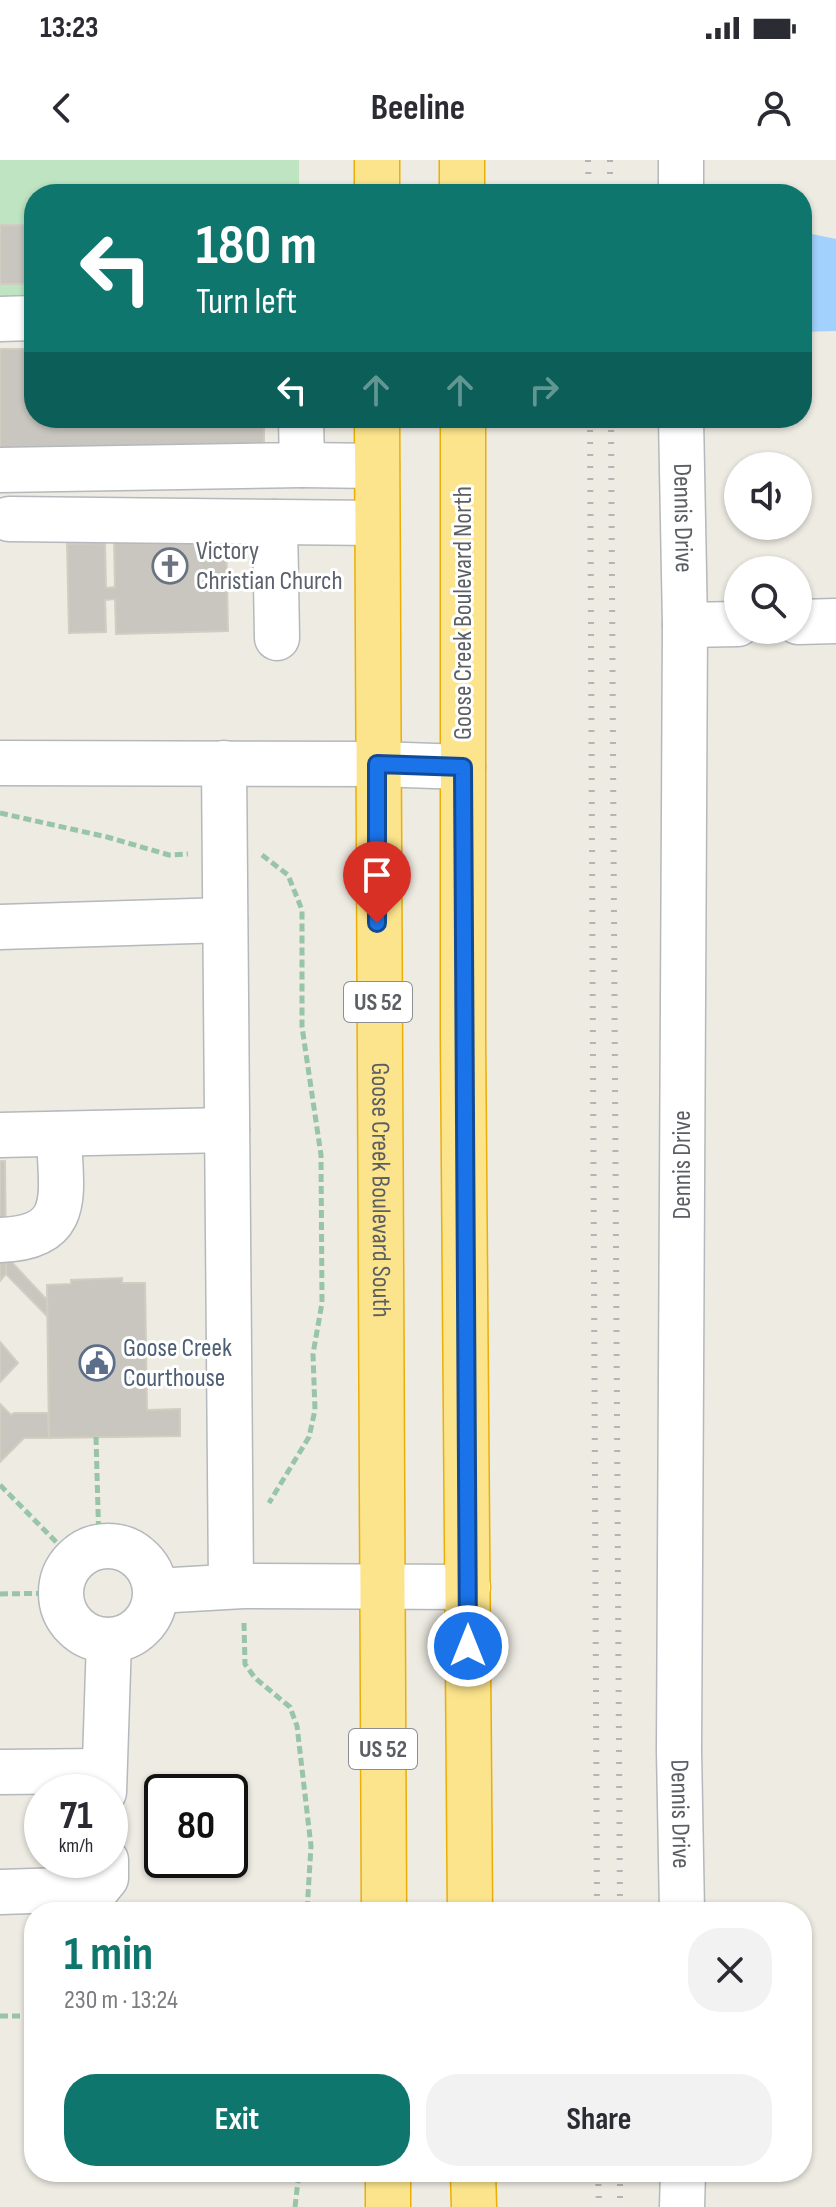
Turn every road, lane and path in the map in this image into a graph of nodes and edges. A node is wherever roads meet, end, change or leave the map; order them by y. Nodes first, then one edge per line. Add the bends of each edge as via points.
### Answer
1 (377, 160) edge
2 (462, 160) edge
3 (681, 160) edge
4 (377, 184) edge
5 (462, 184) edge
6 (681, 184) edge
7 (24, 318) edge
8 (0, 319) edge
9 (301, 428) edge
10 (377, 428) edge
11 (463, 428) edge
12 (681, 428) edge
13 (302, 465) junction
14 (377, 466) junction
15 (0, 470) edge
16 (9, 519) dead end
17 (275, 522) junction
18 (377, 523) junction
19 (836, 621) edge
20 (812, 622) edge
21 (724, 624) edge
22 (685, 625) junction
23 (277, 638) dead end
24 (0, 763) edge
25 (224, 763) junction
26 (377, 764) junction
27 (463, 767) junction
28 (225, 920) junction
29 (0, 927) edge
30 (227, 1130) junction
31 (59, 1134) junction
32 (0, 1135) edge
33 (0, 1240) edge
34 (96, 1437) dead end
35 (0, 1485) edge
36 (78, 1566) junction
37 (231, 1586) junction
38 (382, 1586) junction
39 (468, 1587) junction
40 (156, 1591) junction
41 (0, 1594) edge
42 (109, 1640) junction
43 (0, 1772) edge
44 (24, 1774) edge
45 (104, 1774) edge
46 (106, 1878) edge
47 (0, 1892) edge
48 (384, 1902) edge
49 (470, 1902) edge
50 (682, 1902) edge
51 (0, 2016) edge
52 (24, 2016) edge
53 (298, 2182) edge
54 (388, 2182) edge
55 (473, 2182) edge
56 (683, 2182) edge
57 (295, 2207) edge
58 (388, 2207) edge
59 (474, 2207) edge
60 (682, 2207) edge

1 - 4 highway
2 - 5 highway
3 - 6 street
7 - 8 street
9 - 13 street
10 - 14 highway, Goose Creek Boulevard South / US 52
11 - 27 highway, Goose Creek Boulevard North
12 - 22 street, Dennis Drive
13 - 14 street
13 - 15 street
14 - 18 highway, Goose Creek Boulevard South / US 52
16 - 17 street
17 - 18 street
17 - 23 street
18 - 26 highway, Goose Creek Boulevard South / US 52
19 - 20 street
21 - 22 street
22 - 50 street, Dennis Drive
24 - 25 street
25 - 26 street
25 - 28 street
26 - 27 street
26 - 38 highway, Goose Creek Boulevard South / US 52
27 - 39 highway, Goose Creek Boulevard North
28 - 29 street
28 - 30 street
30 - 31 street
30 - 37 street
31 - 32 street
31 - 33 street via 56,1218 27,1239
34 - 36 path
35 - 36 path
36 - 40 street via 116,1545 132,1551 150,1569
36 - 41 path
36 - 42 street via 64,1610 84,1634
37 - 38 street
37 - 40 street
38 - 39 street
38 - 48 highway, Goose Creek Boulevard South / US 52
39 - 49 highway, Goose Creek Boulevard North
40 - 42 street via 149,1618 138,1630
42 - 45 street
43 - 44 street
46 - 47 street via 97,1889
51 - 52 path
53 - 57 path
54 - 58 highway
55 - 59 highway
56 - 60 street

